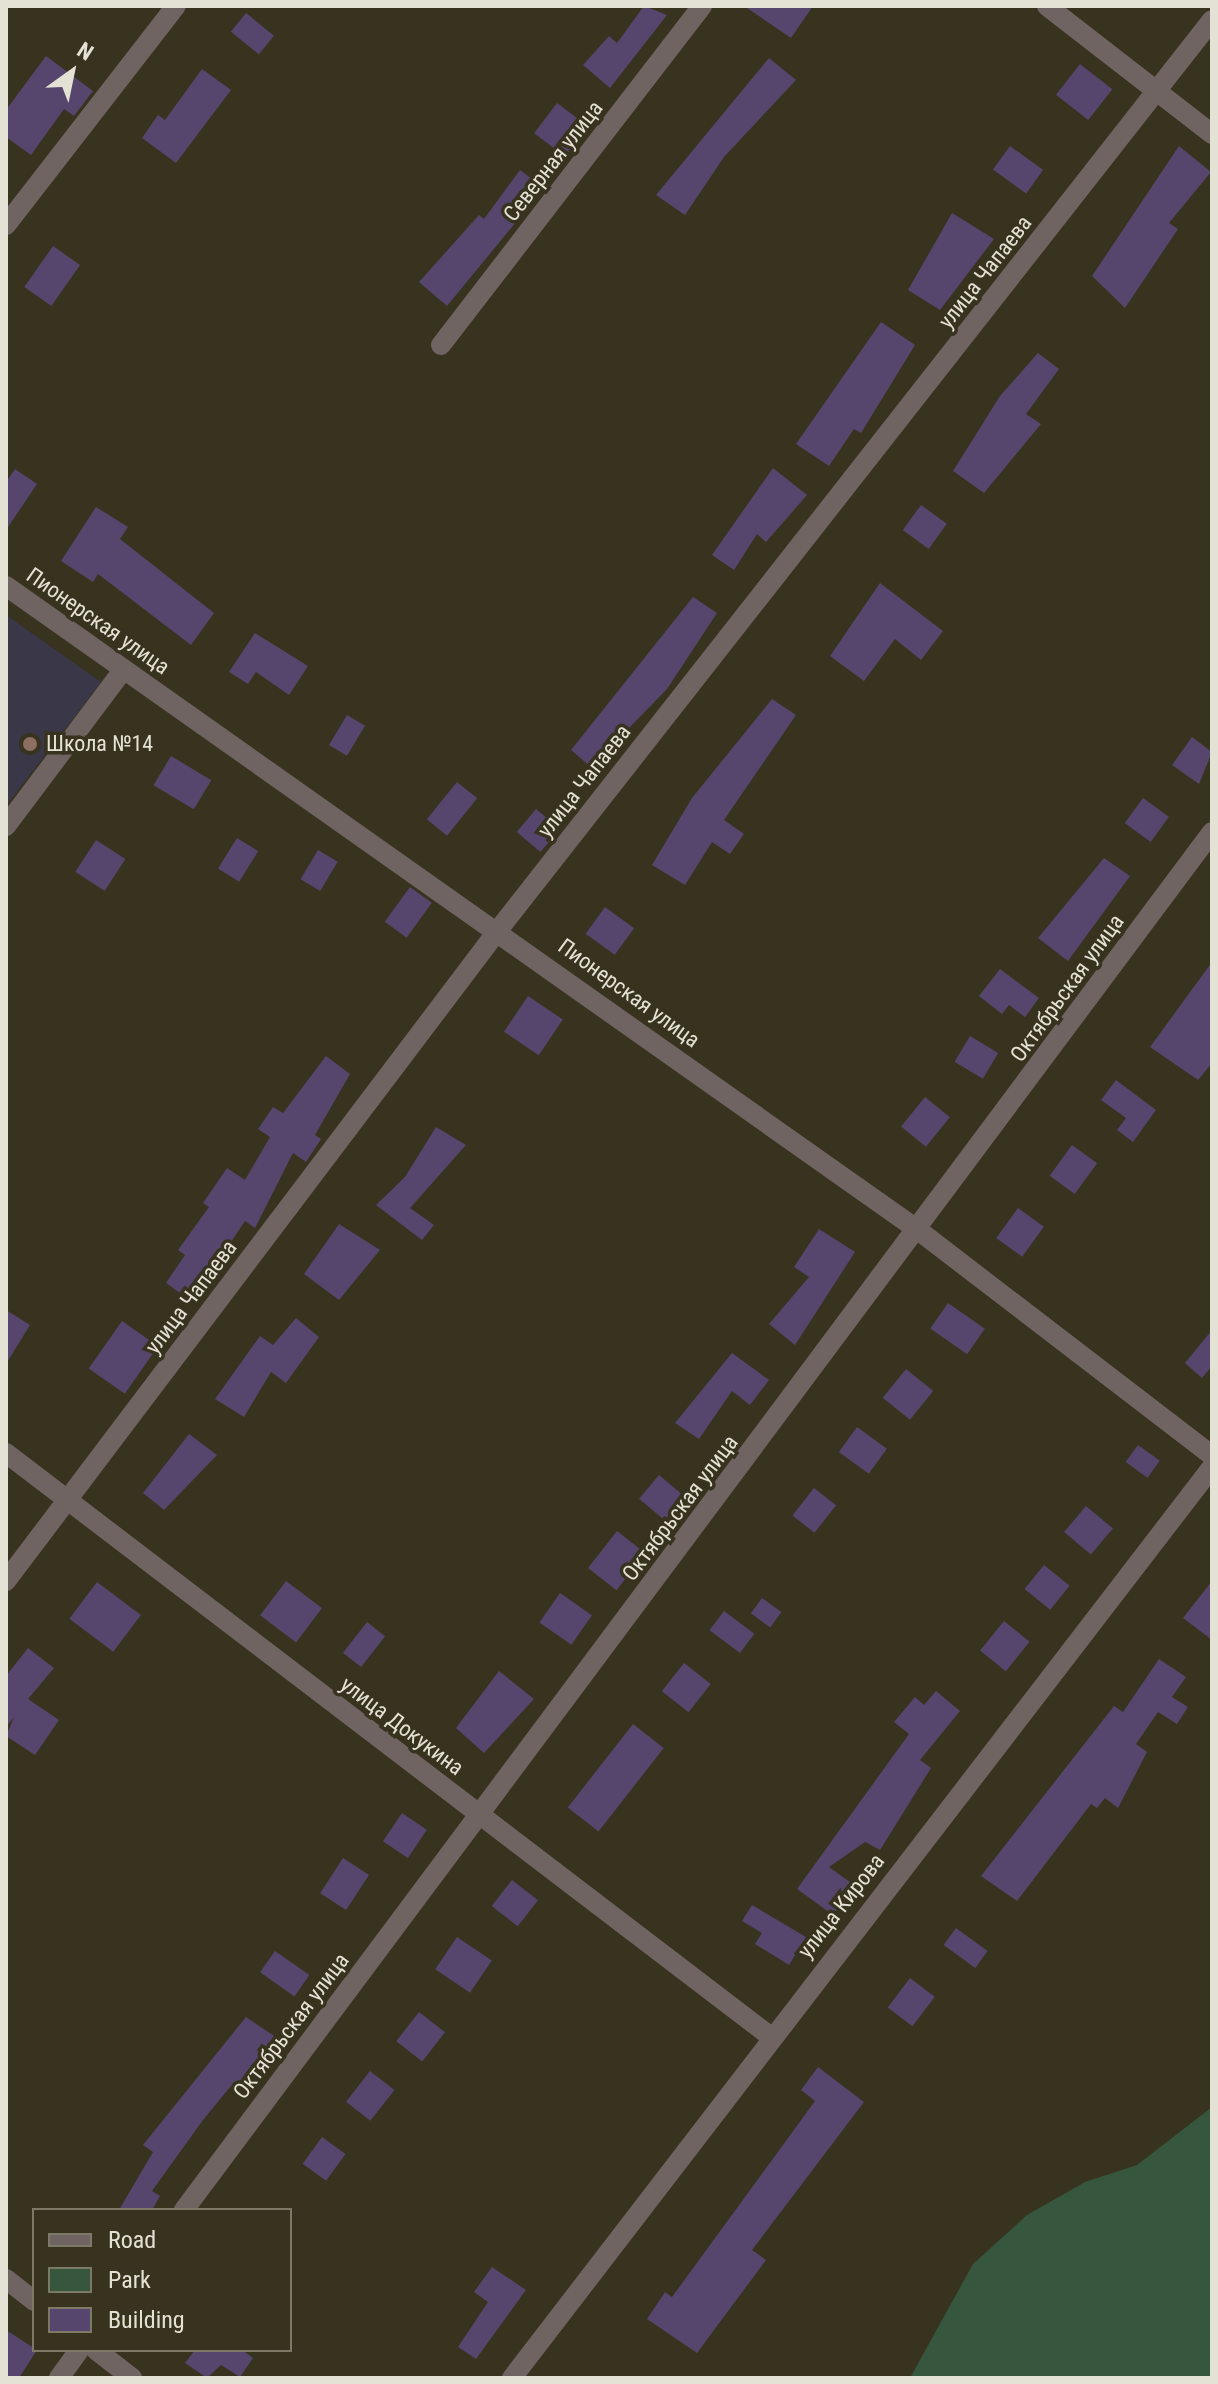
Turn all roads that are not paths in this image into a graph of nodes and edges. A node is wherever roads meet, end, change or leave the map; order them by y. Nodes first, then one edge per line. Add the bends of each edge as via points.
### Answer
1 (176, 6) edge
2 (702, 6) edge
3 (1047, 6) edge
4 (1212, 20) edge
5 (1159, 90) junction
6 (1212, 134) edge
7 (6, 225) edge
8 (441, 345) dead end
9 (6, 586) edge
10 (124, 669) junction
11 (6, 826) edge
12 (1212, 832) edge
13 (499, 929) junction
14 (918, 1230) junction
15 (6, 1453) edge
16 (1212, 1456) edge
17 (1212, 1467) edge
18 (67, 1502) junction
19 (6, 1581) edge
20 (479, 1815) junction
21 (770, 2036) junction
22 (185, 2208) edge
23 (6, 2279) edge
24 (32, 2299) edge
25 (78, 2352) edge
26 (99, 2352) edge
27 (59, 2378) edge
28 (132, 2378) edge
29 (512, 2378) edge

1 - 7 street
2 - 8 street, Северная улица
3 - 5 street
4 - 5 street, улица Чапаева
5 - 6 street
5 - 13 street, улица Чапаева
9 - 10 street, Пионерская улица
10 - 11 street
10 - 13 street, Пионерская улица
12 - 14 street, Октябрьская улица
13 - 14 street, Пионерская улица
13 - 18 street, улица Чапаева
14 - 16 street, Пионерская улица
14 - 20 street, Октябрьская улица
15 - 18 street, улица Докукина
17 - 21 street, улица Кирова
18 - 19 street, улица Чапаева
18 - 20 street, улица Докукина
20 - 21 street, улица Докукина
20 - 22 street, Октябрьская улица
21 - 29 street, улица Кирова
23 - 24 street
25 - 27 street
26 - 28 street

